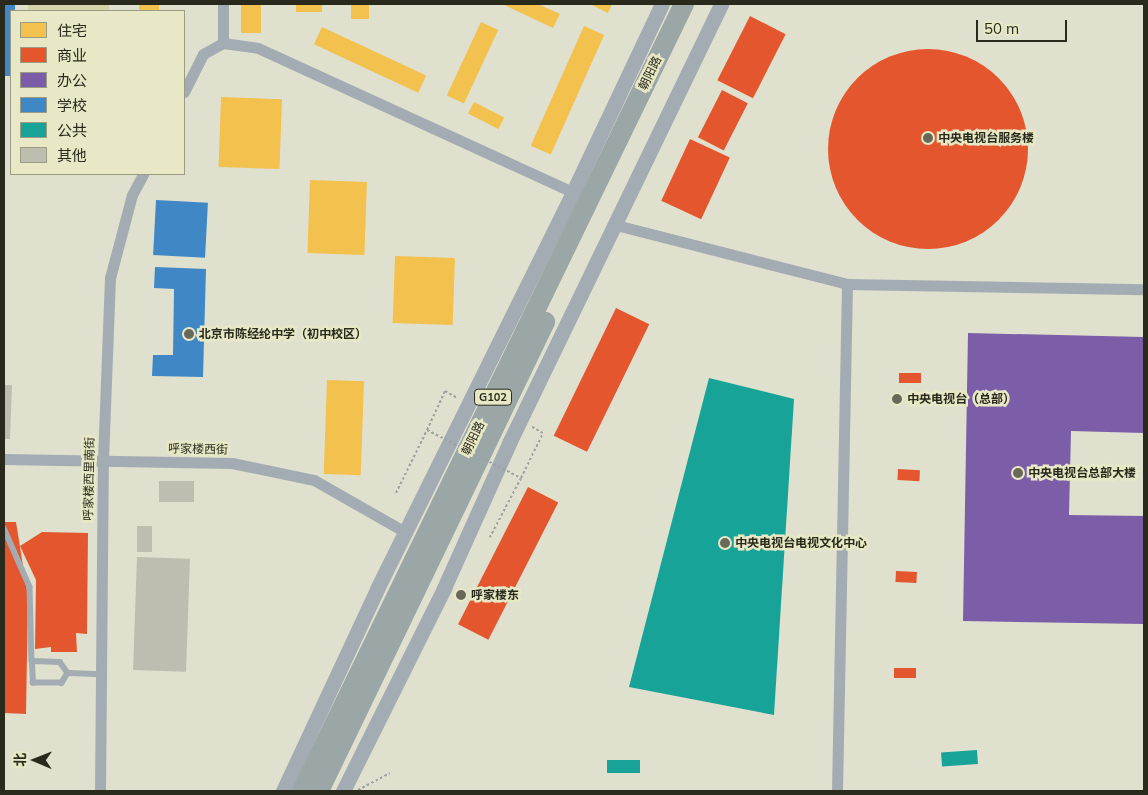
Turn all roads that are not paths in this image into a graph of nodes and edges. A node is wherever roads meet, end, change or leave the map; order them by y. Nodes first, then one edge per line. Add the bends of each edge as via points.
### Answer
1 (223, 4) edge
2 (662, 4) edge
3 (684, 4) edge
4 (698, 4) edge
5 (721, 4) edge
6 (223, 43) junction
7 (185, 90) edge
8 (142, 175) edge
9 (573, 192) junction
10 (616, 225) junction
11 (847, 284) junction
12 (1144, 289) edge
13 (4, 458) edge
14 (103, 460) junction
15 (4, 528) edge
16 (407, 533) junction
17 (32, 661) junction
18 (68, 673) junction
19 (102, 674) junction
20 (100, 791) edge
21 (283, 791) edge
22 (302, 791) edge
23 (319, 791) edge
24 (343, 791) edge
25 (836, 791) edge

1 - 6 street
2 - 9 street, 朝阳路
3 - 22 highway, 朝阳路 / G102
4 - 23 highway, 朝阳路 / G102
5 - 10 street
6 - 7 street via 203,54
6 - 9 street via 258,48
8 - 14 street, 呼家楼西里南街 via 132,195 110,278
9 - 16 street, 朝阳路
10 - 11 street
10 - 24 street via 510,441 444,588
11 - 12 street
11 - 25 street
13 - 14 street, 呼家楼西街
14 - 16 street, 呼家楼西街 via 232,463 314,480
14 - 19 street, 呼家楼西里南街
15 - 17 lane via 30,587
16 - 21 street, 朝阳路
17 - 18 lane via 60,662
17 - 18 lane via 32,683 62,683
18 - 19 lane
19 - 20 street, 呼家楼西里南街

